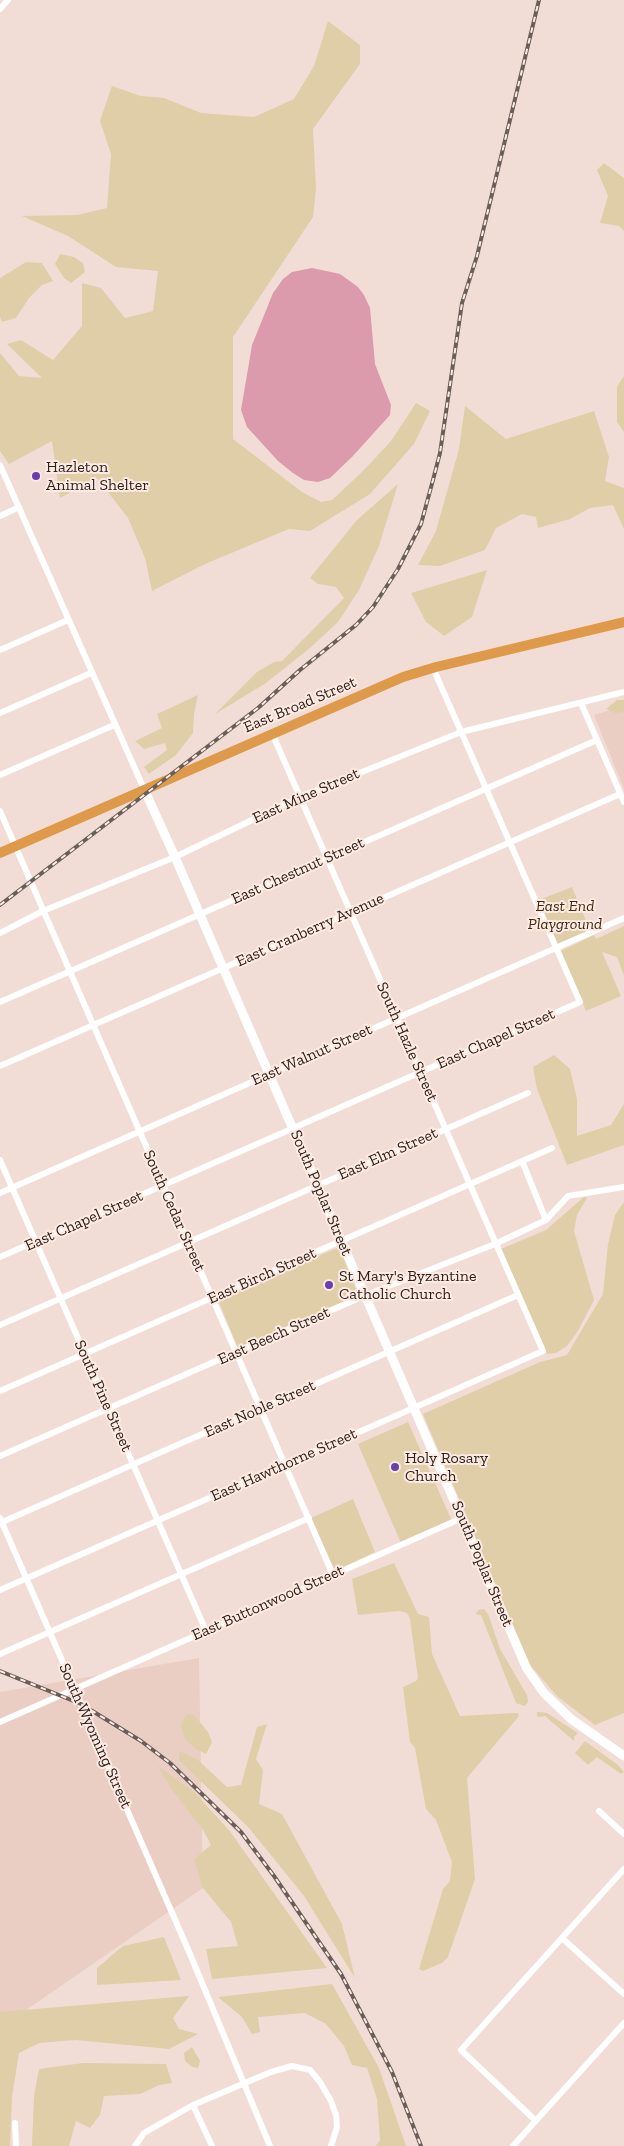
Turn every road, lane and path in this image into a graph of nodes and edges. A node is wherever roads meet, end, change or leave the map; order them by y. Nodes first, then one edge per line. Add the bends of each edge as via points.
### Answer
1 (8, 0) edge
2 (0, 9) edge
3 (0, 465) edge
4 (19, 507) junction
5 (0, 516) edge
6 (68, 620) junction
7 (624, 622) edge
8 (0, 650) edge
9 (433, 668) junction
10 (91, 673) junction
11 (624, 692) edge
12 (581, 703) junction
13 (0, 713) edge
14 (114, 725) junction
15 (462, 732) junction
16 (272, 733) junction
17 (597, 740) junction
18 (0, 775) edge
19 (486, 788) junction
20 (144, 789) junction
21 (620, 794) junction
22 (300, 796) junction
23 (624, 802) edge
24 (0, 811) edge
25 (510, 842) junction
26 (14, 847) junction
27 (0, 853) edge
28 (175, 856) junction
29 (327, 858) junction
30 (44, 911) junction
31 (351, 912) junction
32 (200, 914) junction
33 (624, 918) edge
34 (0, 933) edge
35 (556, 948) junction
36 (224, 968) junction
37 (70, 972) junction
38 (0, 1002) edge
39 (397, 1018) junction
40 (93, 1025) junction
41 (0, 1066) edge
42 (421, 1072) junction
43 (270, 1074) junction
44 (528, 1093) dead end
45 (293, 1128) junction
46 (446, 1129) junction
47 (140, 1131) junction
48 (552, 1148) dead end
49 (0, 1160) edge
50 (522, 1162) junction
51 (470, 1184) junction
52 (318, 1185) junction
53 (163, 1186) junction
54 (624, 1186) edge
55 (12, 1187) junction
56 (0, 1193) edge
57 (546, 1220) junction
58 (342, 1240) junction
59 (36, 1242) junction
60 (188, 1242) junction
61 (495, 1244) junction
62 (0, 1257) edge
63 (366, 1295) junction
64 (518, 1295) junction
65 (60, 1298) junction
66 (212, 1298) junction
67 (0, 1325) edge
68 (542, 1351) joint
69 (236, 1352) junction
70 (390, 1352) junction
71 (85, 1354) junction
72 (0, 1391) edge
73 (108, 1408) junction
74 (414, 1408) junction
75 (261, 1409) junction
76 (0, 1456) edge
77 (285, 1464) junction
78 (133, 1465) junction
79 (309, 1518) junction
80 (462, 1518) junction
81 (157, 1520) junction
82 (1, 1521) edge
83 (181, 1574) junction
84 (333, 1575) junction
85 (26, 1578) junction
86 (0, 1590) edge
87 (206, 1631) junction
88 (50, 1632) junction
89 (0, 1654) edge
90 (74, 1689) junction
91 (0, 1722) edge
92 (624, 1756) edge
93 (599, 1811) dead end
94 (624, 1834) edge
95 (624, 1869) edge
96 (562, 1938) junction
97 (624, 1994) edge
98 (624, 2023) edge
99 (243, 2085) junction
100 (193, 2106) junction
101 (536, 2121) junction
102 (15, 2123) dead end
103 (16, 2146) edge
104 (135, 2146) edge
105 (212, 2146) edge
106 (270, 2146) edge
107 (331, 2146) edge
108 (513, 2146) edge

1 - 2 street
3 - 4 street
4 - 5 street
4 - 6 street
6 - 8 street
6 - 10 street
7 - 9 highway, East Broad Street
9 - 15 street
9 - 16 highway, East Broad Street via 403,676
10 - 13 street
10 - 14 street
11 - 12 street, East Mine Street
12 - 15 street, East Mine Street
12 - 17 street
14 - 18 street
14 - 20 street
15 - 19 street
15 - 22 street, East Mine Street
16 - 20 highway, East Broad Street
16 - 22 street, South Hazle Street
17 - 19 street, East Chestnut Street
17 - 21 street
19 - 25 street
19 - 29 street, East Chestnut Street
20 - 26 highway, East Broad Street
20 - 28 main road, South Poplar Street
21 - 23 street
21 - 25 street, East Cranberry Avenue
22 - 28 street, East Mine Street
22 - 29 street, South Hazle Street
24 - 26 street, South Cedar Street
25 - 31 street, East Cranberry Avenue
25 - 35 street
26 - 27 highway, East Broad Street
26 - 30 street, South Cedar Street
28 - 30 street, East Mine Street
28 - 32 main road, South Poplar Street
29 - 31 street, South Hazle Street
29 - 32 street, East Chestnut Street
30 - 34 street, East Mine Street
30 - 37 street, South Cedar Street
31 - 36 street, East Cranberry Avenue
31 - 39 street, South Hazle Street
32 - 36 main road, South Poplar Street
32 - 37 street, East Chestnut Street
33 - 35 street, East Walnut Street
35 - 39 street, East Walnut Street
35 - 42 street, East Chapel Street via 580,1002
36 - 40 street, East Cranberry Avenue
36 - 43 main road, South Poplar Street
37 - 38 street, East Chestnut Street
37 - 40 street, South Cedar Street
39 - 42 street, South Hazle Street
39 - 43 street, East Walnut Street
40 - 41 street, East Cranberry Avenue
40 - 47 street, South Cedar Street
42 - 45 street, East Chapel Street
42 - 46 street, South Hazle Street
43 - 45 main road, South Poplar Street
43 - 47 street, East Walnut Street
44 - 46 street, East Elm Street
45 - 52 main road, South Poplar Street
45 - 53 street, East Chapel Street
46 - 51 street, South Hazle Street
46 - 52 street, East Elm Street
47 - 53 street, South Cedar Street
47 - 55 street, East Walnut Street
48 - 50 street, East Birch Street
49 - 55 street, South Pine Street
50 - 51 street, East Birch Street
50 - 57 street
51 - 58 street, East Birch Street
51 - 61 street, South Hazle Street
52 - 58 main road, South Poplar Street
52 - 60 street, East Elm Street
53 - 59 street, East Chapel Street
53 - 60 street, South Cedar Street
54 - 57 street, East Beech Street via 568,1196
55 - 56 street, East Walnut Street
55 - 59 street, South Pine Street
57 - 61 street, East Beech Street
58 - 63 main road, South Poplar Street
58 - 66 street, East Birch Street
59 - 62 street, East Chapel Street
59 - 65 street, South Pine Street
60 - 65 street, East Elm Street
60 - 66 street, South Cedar Street
61 - 63 street, East Beech Street
61 - 64 street, South Hazle Street
63 - 69 street, East Beech Street
63 - 70 main road, South Poplar Street
64 - 68 street, South Hazle Street
64 - 70 street, East Noble Street
65 - 67 street, East Elm Street
65 - 71 street, South Pine Street
66 - 69 street, South Cedar Street
66 - 71 street, East Birch Street
68 - 74 street, East Hawthorne Street
69 - 73 street, East Beech Street
69 - 75 street, South Cedar Street
70 - 74 main road, South Poplar Street
70 - 75 street, East Noble Street
71 - 72 street, East Birch Street
71 - 73 street, South Pine Street
73 - 76 street, East Beech Street
73 - 78 street, South Pine Street
74 - 77 street, East Hawthorne Street
74 - 80 main road, South Poplar Street
75 - 77 street, South Cedar Street
75 - 78 street, East Noble Street
77 - 79 street, South Cedar Street
77 - 81 street, East Hawthorne Street
78 - 81 street, South Pine Street
78 - 82 street, East Noble Street
79 - 83 street
79 - 84 street, South Cedar Street
80 - 84 street, East Buttonwood Street
80 - 92 main road, South Poplar Street via 527,1669 544,1693 571,1719
81 - 83 street, South Pine Street
81 - 85 street, East Hawthorne Street
82 - 85 street, South Wyoming Street
83 - 87 street, South Pine Street
83 - 88 street
84 - 87 street, East Buttonwood Street
85 - 86 street, East Hawthorne Street
85 - 88 street, South Wyoming Street
87 - 90 street, East Buttonwood Street
88 - 89 street
88 - 90 street, South Wyoming Street
90 - 91 street, East Buttonwood Street
90 - 99 street, South Wyoming Street via 190,1954
93 - 94 street
95 - 96 street
96 - 97 street
96 - 101 street via 461,2050
98 - 101 street
99 - 100 street
99 - 106 street, South Wyoming Street
99 - 107 street via 292,2066 310,2070 331,2101 336,2115 337,2127
100 - 104 street via 144,2133
100 - 105 street
101 - 108 street
102 - 103 street

